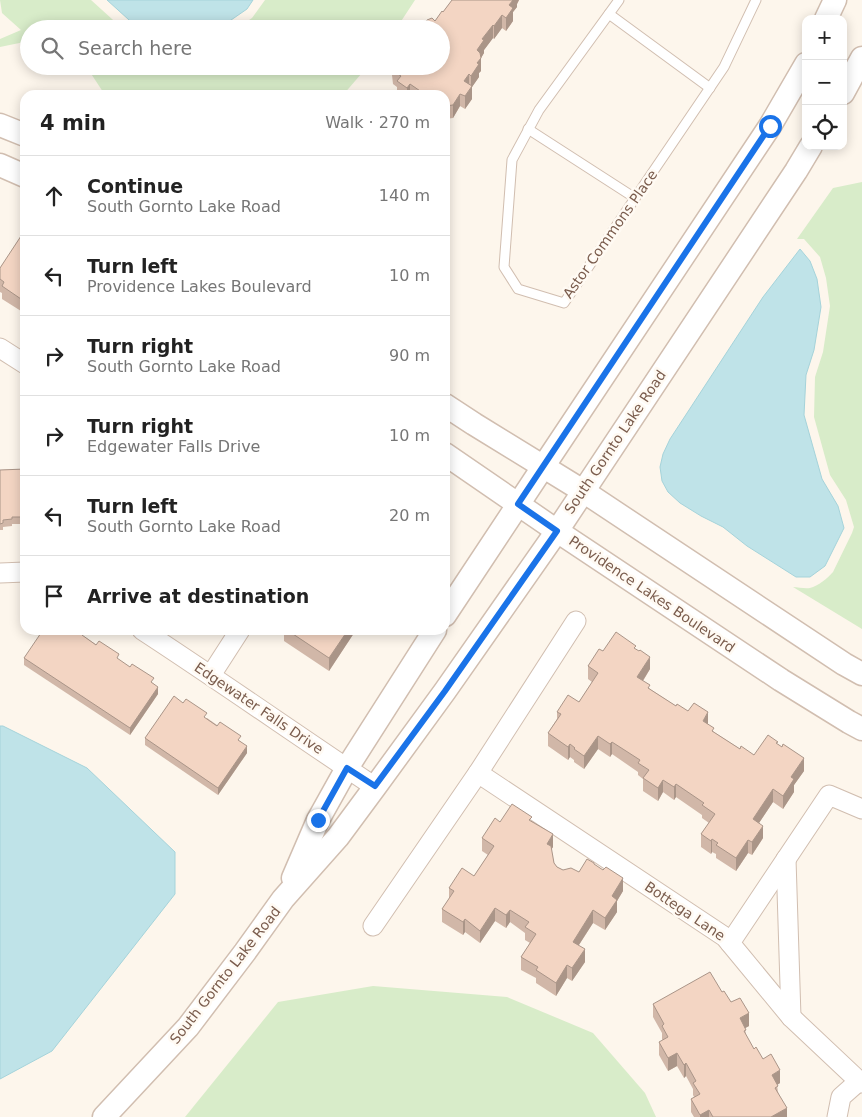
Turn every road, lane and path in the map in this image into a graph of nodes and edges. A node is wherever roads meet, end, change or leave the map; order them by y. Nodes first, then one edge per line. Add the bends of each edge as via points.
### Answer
1 (619, 0) edge
2 (756, 0) edge
3 (835, 0) edge
4 (609, 14) junction
5 (828, 15) edge
6 (862, 58) edge
7 (802, 71) edge
8 (847, 86) edge
9 (710, 88) junction
10 (0, 124) edge
11 (528, 129) junction
12 (20, 133) edge
13 (809, 150) edge
14 (0, 165) edge
15 (20, 174) edge
16 (635, 198) junction
17 (0, 348) edge
18 (20, 361) edge
19 (450, 408) edge
20 (450, 457) edge
21 (542, 466) junction
22 (583, 491) junction
23 (518, 504) junction
24 (557, 531) junction
25 (20, 572) edge
26 (0, 573) edge
27 (450, 607) edge
28 (576, 621) dead end
29 (150, 635) edge
30 (237, 635) edge
31 (432, 635) edge
32 (862, 674) edge
33 (210, 675) junction
34 (862, 729) edge
35 (347, 768) junction
36 (478, 773) junction
37 (375, 786) junction
38 (862, 809) edge
39 (786, 859) junction
40 (284, 899) junction
41 (373, 926) dead end
42 (730, 943) junction
43 (792, 1017) junction
44 (860, 1082) edge
45 (104, 1117) edge
46 (837, 1117) edge

1 - 4 lane, Astor Commons Place
2 - 9 lane, Astor Commons Place via 724,67
3 - 5 street
4 - 9 lane
4 - 11 lane, Astor Commons Place
6 - 8 street
7 - 21 street via 770,126
9 - 16 lane, Astor Commons Place
10 - 12 street
11 - 16 lane
11 - 16 lane, Astor Commons Place via 512,160 504,267 518,289 564,303
13 - 22 street, South Gornto Lake Road
14 - 15 street
17 - 18 street
19 - 21 street
20 - 23 street, Providence Lakes Boulevard
21 - 22 street
21 - 23 street
22 - 24 street, South Gornto Lake Road
22 - 32 street
23 - 24 street, Providence Lakes Boulevard
23 - 27 street
24 - 34 street, Providence Lakes Boulevard via 781,680
24 - 37 street, South Gornto Lake Road
25 - 26 street
28 - 36 street
29 - 33 street, Edgewater Falls Drive
30 - 33 street
31 - 35 street, South Gornto Lake Road
33 - 35 street, Edgewater Falls Drive
35 - 37 street, Edgewater Falls Drive
35 - 40 street, South Gornto Lake Road via 318,820
36 - 41 street
36 - 42 street, Bottega Lane
37 - 40 street, South Gornto Lake Road via 338,837
38 - 39 street via 829,795
39 - 42 street
39 - 43 street
40 - 45 street, South Gornto Lake Road via 188,1027
42 - 43 street, Bottega Lane
43 - 44 street, Bottega Lane
44 - 46 street via 841,1097

